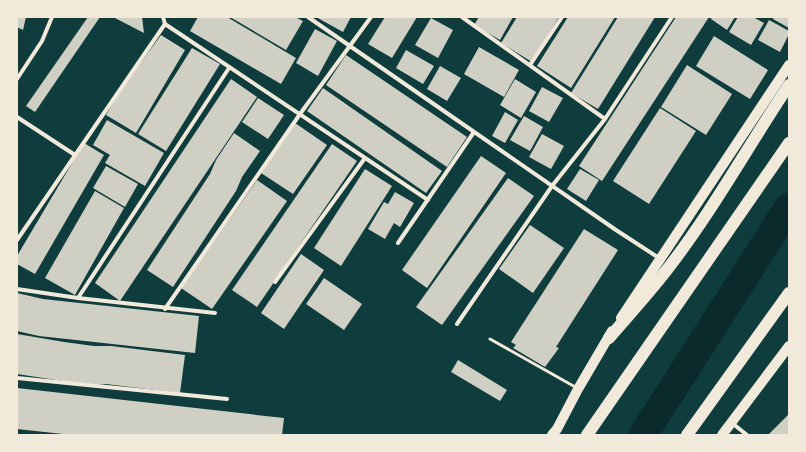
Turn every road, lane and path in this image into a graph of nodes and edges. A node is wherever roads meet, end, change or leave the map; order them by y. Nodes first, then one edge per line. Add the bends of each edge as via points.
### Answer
1 (52, 17) edge
2 (163, 17) edge
3 (308, 17) edge
4 (371, 17) edge
5 (462, 17) edge
6 (562, 17) edge
7 (672, 17) edge
8 (165, 24) junction
9 (350, 47) junction
10 (530, 65) junction
11 (789, 65) edge
12 (229, 68) junction
13 (17, 78) edge
14 (789, 84) edge
15 (300, 114) junction
16 (17, 117) edge
17 (605, 119) junction
18 (474, 132) junction
19 (789, 143) edge
20 (75, 155) junction
21 (365, 158) junction
22 (552, 186) junction
23 (428, 200) junction
24 (17, 240) edge
25 (398, 243) dead end
26 (659, 258) junction
27 (275, 282) dead end
28 (17, 289) edge
29 (789, 293) edge
30 (78, 298) junction
31 (165, 309) junction
32 (215, 313) dead end
33 (457, 324) dead end
34 (608, 338) junction
35 (490, 339) dead end
36 (789, 346) edge
37 (17, 378) edge
38 (578, 389) junction
39 (227, 399) dead end
40 (731, 422) junction
41 (554, 433) edge
42 (587, 435) edge
43 (687, 435) edge
44 (722, 435) edge
45 (747, 435) edge

1 - 13 street via 42,41
2 - 8 street
3 - 9 street
4 - 9 street
5 - 10 street
6 - 10 street
7 - 17 street
8 - 12 street
8 - 20 street
9 - 15 street
9 - 18 street
10 - 17 street
11 - 26 main road
12 - 15 street
12 - 30 street
14 - 34 highway via 711,207 658,281
15 - 21 street
15 - 31 street
16 - 20 street
17 - 22 street
18 - 22 street
18 - 23 street
19 - 42 highway
20 - 24 street
21 - 23 street
21 - 27 street
22 - 26 street
22 - 33 street
23 - 25 street
26 - 34 main road
28 - 30 street
29 - 43 highway
30 - 31 street
31 - 32 street
34 - 38 main road
35 - 38 lane
36 - 40 main road
37 - 39 street
38 - 41 main road
40 - 44 main road
40 - 45 street

